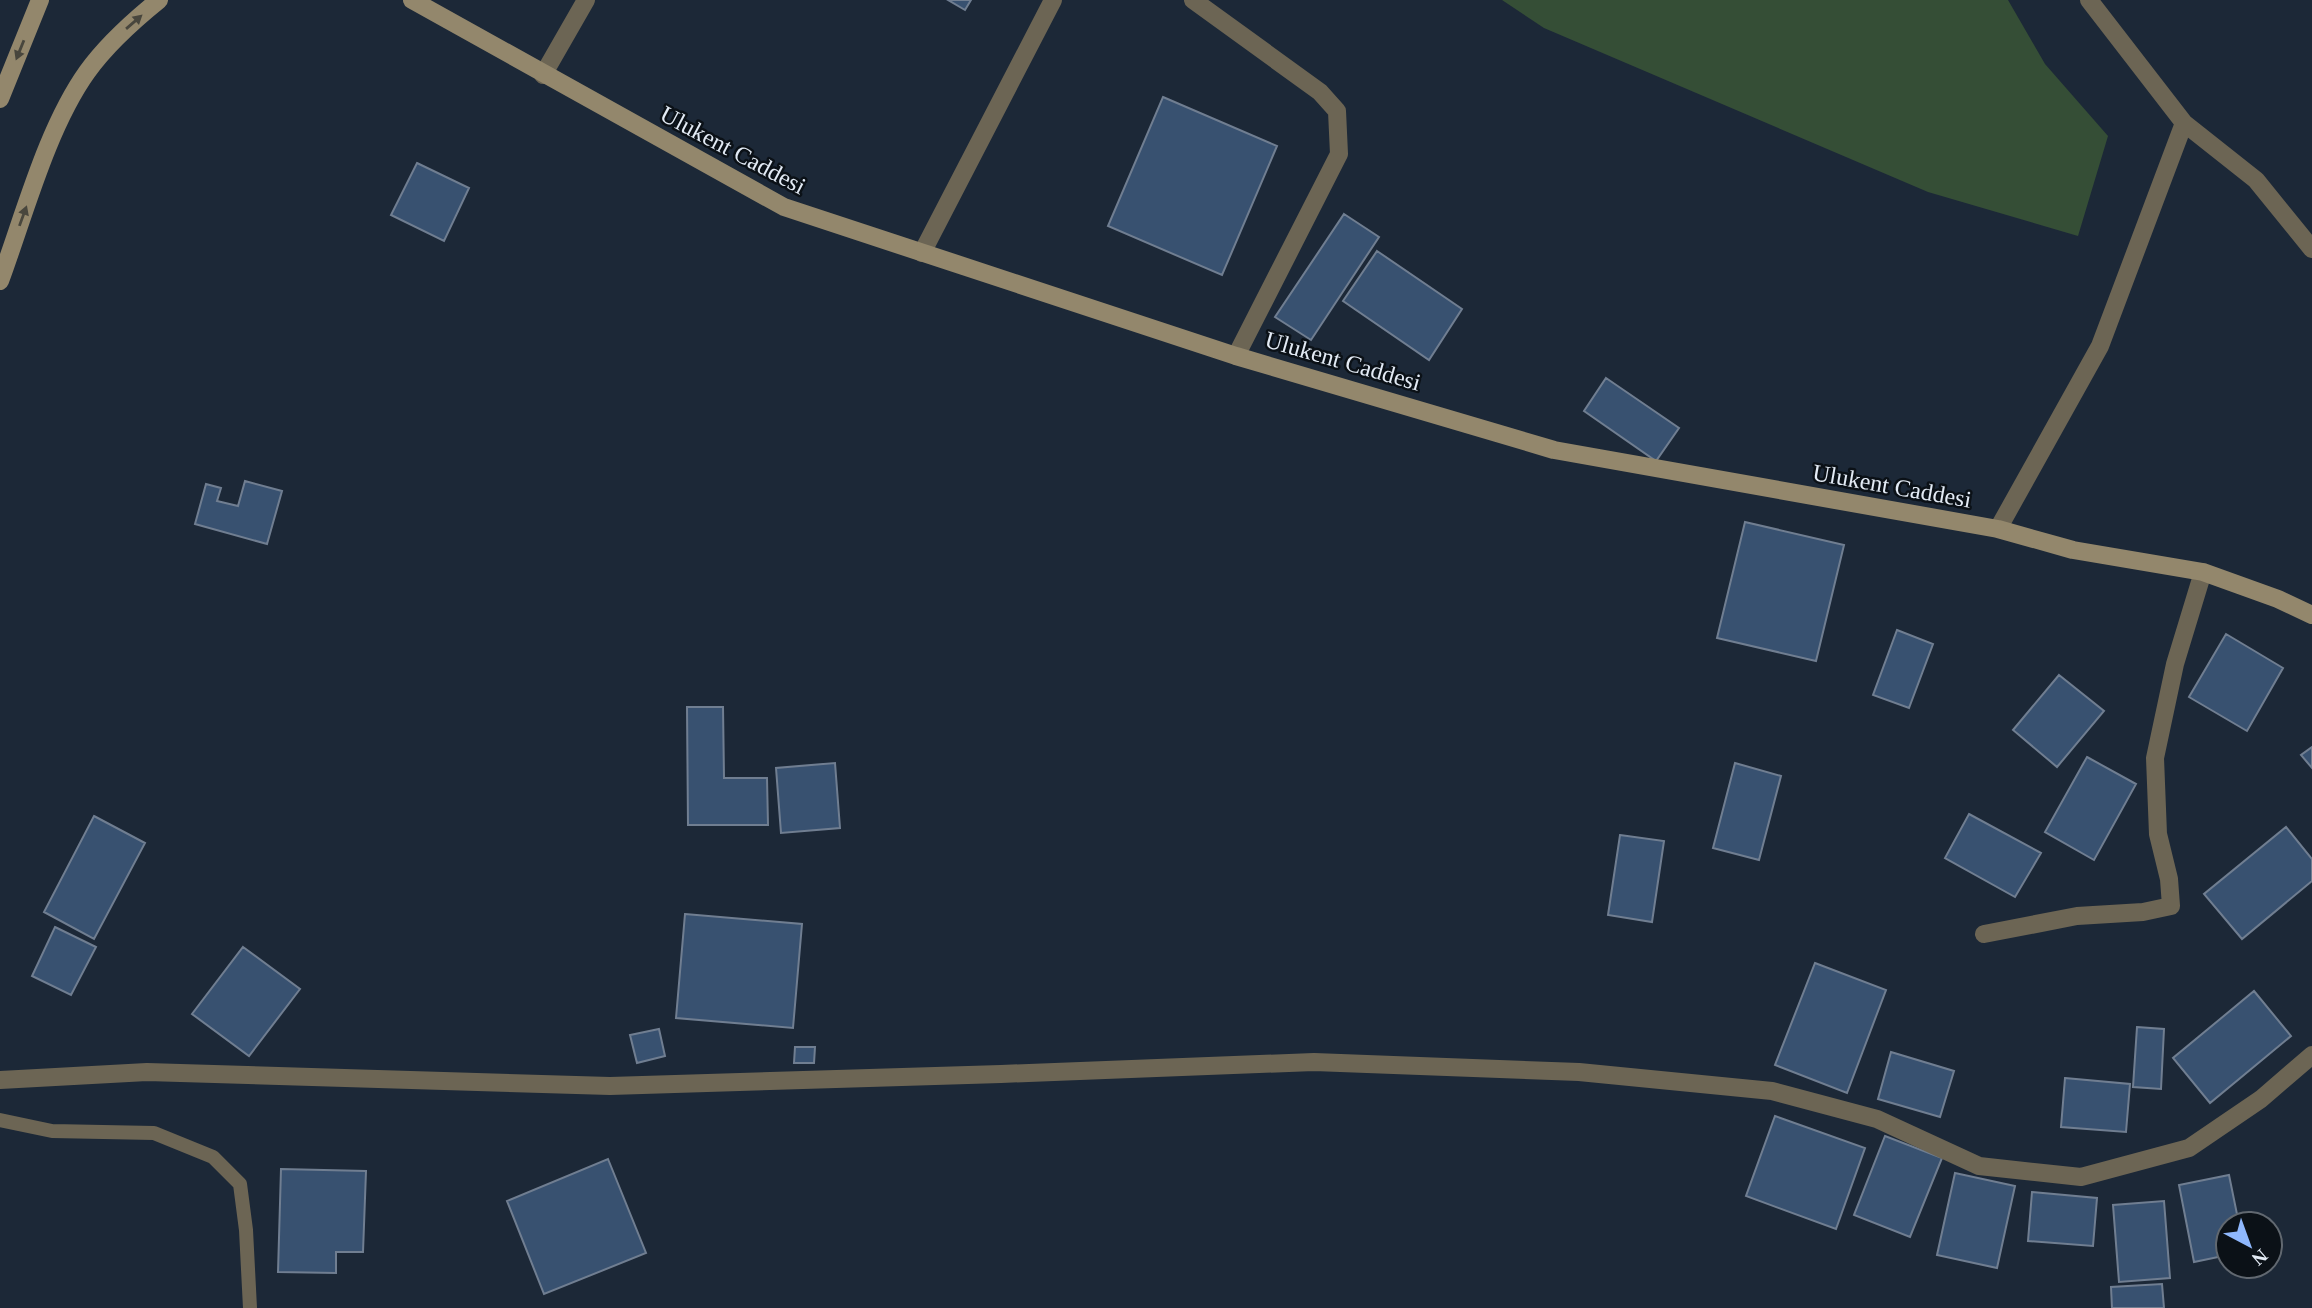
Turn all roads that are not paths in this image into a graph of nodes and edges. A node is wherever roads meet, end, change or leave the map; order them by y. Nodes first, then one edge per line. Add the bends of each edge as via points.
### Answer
1 (40, 0) edge
2 (159, 0) edge
3 (412, 0) edge
4 (586, 0) edge
5 (1053, 0) edge
6 (1194, 0) edge
7 (2089, 0) edge
8 (543, 75) junction
9 (0, 99) edge
10 (2184, 123) junction
11 (2312, 249) edge
12 (922, 253) junction
13 (0, 281) edge
14 (1237, 356) junction
15 (1998, 530) junction
16 (2203, 572) junction
17 (2312, 615) edge
18 (1984, 934) dead end
19 (2312, 1055) edge
20 (0, 1080) edge
21 (0, 1120) edge
22 (250, 1308) edge

1 -> 9 street
13 -> 2 street via 62,114 114,38
3 - 8 street, Ulukent Caddesi
4 - 8 street
5 - 12 street
6 - 14 street via 1320,92 1337,111 1339,154
7 - 10 street
8 - 12 street, Ulukent Caddesi via 784,207
10 - 11 street via 2256,180
10 - 15 street via 2100,346
12 - 14 street, Ulukent Caddesi
14 - 15 street, Ulukent Caddesi via 1554,450
15 - 16 street, Ulukent Caddesi via 2073,550
16 - 17 street, Ulukent Caddesi
16 - 18 street via 2175,664 2155,758 2158,834 2171,906 2077,916
19 - 20 street via 2261,1099 2189,1148 2081,1177 1979,1166 1877,1119 1772,1091 1579,1072 1314,1062 610,1086 147,1072
21 - 22 lane via 52,1131 155,1133 213,1157 240,1184

